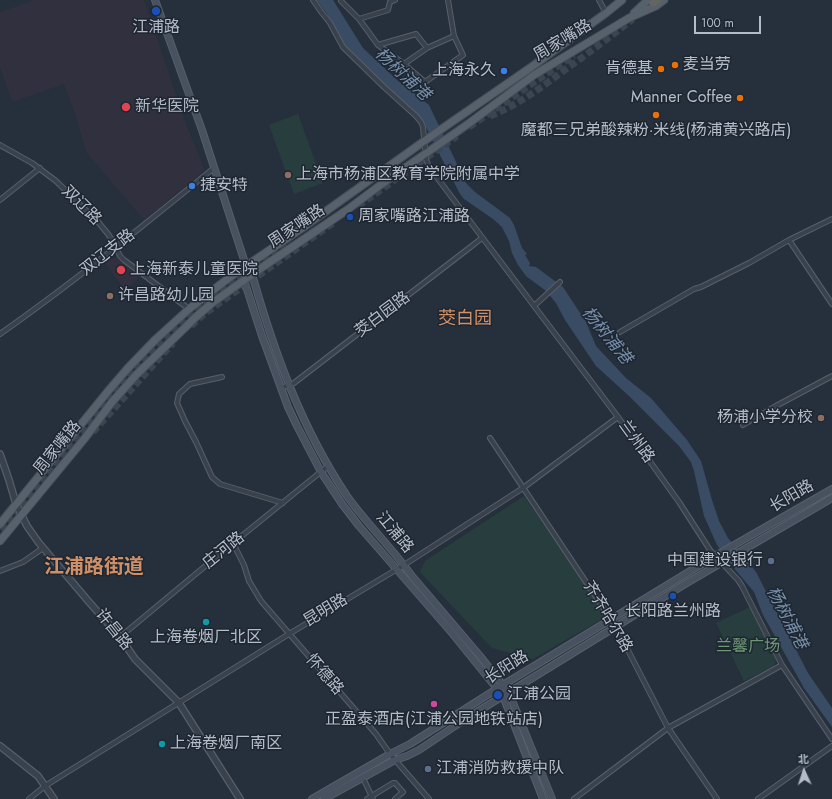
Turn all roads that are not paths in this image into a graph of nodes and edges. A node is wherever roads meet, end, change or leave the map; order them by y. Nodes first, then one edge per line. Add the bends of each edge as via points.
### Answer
1 (155, 0) edge
2 (313, 0) edge
3 (342, 0) edge
4 (395, 0) edge
5 (448, 0) edge
6 (599, 0) edge
7 (627, 0) edge
8 (664, 0) edge
9 (653, 1) edge
10 (620, 2) edge
11 (606, 13) junction
12 (629, 18) junction
13 (359, 19) junction
14 (454, 36) junction
15 (378, 45) junction
16 (428, 48) junction
17 (404, 64) junction
18 (427, 139) junction
19 (0, 145) edge
20 (426, 154) junction
21 (40, 168) junction
22 (214, 168) junction
23 (0, 200) edge
24 (832, 219) edge
25 (482, 238) junction
26 (789, 240) junction
27 (116, 247) junction
28 (246, 266) junction
29 (252, 274) junction
30 (244, 280) junction
31 (560, 282) dead end
32 (832, 304) edge
33 (534, 306) junction
34 (189, 309) junction
35 (620, 332) dead end
36 (0, 334) edge
37 (832, 376) edge
38 (222, 377) dead end
39 (288, 385) junction
40 (281, 388) junction
41 (618, 417) junction
42 (744, 425) dead end
43 (490, 438) dead end
44 (0, 454) edge
45 (328, 466) junction
46 (321, 472) junction
47 (523, 488) junction
48 (832, 489) edge
49 (832, 498) edge
50 (283, 503) junction
51 (16, 504) junction
52 (21, 516) junction
53 (0, 524) edge
54 (0, 541) edge
55 (233, 543) junction
56 (43, 548) junction
57 (715, 556) junction
58 (721, 562) junction
59 (404, 565) junction
60 (396, 569) junction
61 (0, 571) edge
62 (611, 619) junction
63 (616, 627) junction
64 (288, 634) junction
65 (120, 637) junction
66 (782, 665) junction
67 (501, 687) junction
68 (506, 694) junction
69 (179, 703) junction
70 (668, 728) junction
71 (832, 739) edge
72 (0, 746) edge
73 (832, 746) edge
74 (390, 754) junction
75 (395, 760) junction
76 (363, 778) junction
77 (45, 786) junction
78 (372, 798) edge
79 (29, 799) edge
80 (54, 799) edge
81 (240, 799) edge
82 (312, 799) edge
83 (324, 799) edge
84 (367, 799) edge
85 (395, 799) edge
86 (429, 799) edge
87 (543, 799) edge
88 (552, 799) edge
89 (574, 799) edge
90 (717, 799) edge
91 (758, 799) edge

1 - 22 main road, 江浦路
2 - 18 street, 兰州路 via 343,47 421,122
3 - 13 street
4 - 13 street via 390,2 388,10
5 - 14 street
6 - 11 street
7 - 10 main road, 周家嘴路
8 - 12 main road, 周家嘴路
9 - 12 main road
10 - 11 main road, 周家嘴路
11 - 18 main road, 周家嘴路
12 - 20 main road, 周家嘴路 via 534,75
13 - 15 street
14 - 16 street
14 - 17 street via 463,55 425,82
15 - 16 street via 416,34
15 - 17 street
16 - 17 street
18 - 20 street, 兰州路
18 - 28 main road, 周家嘴路
19 - 21 street, 双辽路
20 - 25 street, 兰州路 via 429,167
20 - 29 main road, 周家嘴路
21 - 23 street
21 - 27 street, 双辽路 via 99,224
22 - 27 street, 双辽支路
22 - 28 main road, 江浦路
24 - 26 street
25 - 33 street, 兰州路
25 - 39 street, 茭白园路
26 - 32 street
26 - 35 street via 749,263 694,289
27 - 34 street, 双辽路 via 124,260
27 - 36 street, 双辽支路
28 - 29 main road, 江浦路
28 - 30 main road, 江浦路
28 - 34 main road, 周家嘴路
29 - 30 main road, 周家嘴路
29 - 39 main road, 江浦路
30 - 40 main road, 江浦路
30 - 52 main road, 周家嘴路 via 212,303 137,374
31 - 33 street
33 - 41 street, 兰州路
34 - 51 main road, 周家嘴路 via 118,379
37 - 42 street
38 - 50 street via 190,384 179,394 178,403 212,477 220,484
39 - 40 street, 茭白园路
39 - 45 main road, 江浦路
40 - 46 main road, 江浦路
41 - 47 street, 昆明路
41 - 57 street, 兰州路
43 - 47 street, 齐齐哈尔路
44 - 51 street, 许昌路
45 - 46 street, 庄河路
45 - 59 main road, 江浦路 via 348,497
46 - 50 street, 庄河路
46 - 60 main road, 江浦路 via 359,526
47 - 59 street, 昆明路
47 - 62 street, 齐齐哈尔路
48 - 57 main road, 长阳路
49 - 58 main road, 长阳路
50 - 55 street, 庄河路
51 - 52 street, 许昌路
51 - 53 main road, 周家嘴路
52 - 54 main road, 周家嘴路
52 - 56 street, 许昌路
55 - 64 street, 怀德路 via 249,581 261,601
55 - 65 street, 庄河路
56 - 61 street via 23,562
56 - 65 street, 许昌路
57 - 58 street, 兰州路
57 - 62 main road, 长阳路
58 - 63 main road, 长阳路
58 - 66 street, 兰州路 via 742,586
59 - 60 street, 昆明路
59 - 67 main road, 江浦路 via 480,656
60 - 64 street, 昆明路
60 - 67 main road, 江浦路
62 - 63 street, 齐齐哈尔路
62 - 67 main road, 长阳路
63 - 68 main road, 长阳路
63 - 70 street, 齐齐哈尔路
64 - 69 street, 昆明路
64 - 74 street, 怀德路 via 376,734
65 - 69 street, 许昌路 via 135,659
66 - 70 street
66 - 71 street, 兰州路
67 - 68 main road, 江浦路
67 - 74 main road, 长阳路
68 - 75 main road, 长阳路 via 419,750
68 - 87 main road, 江浦路
68 - 88 main road, 江浦路
69 - 77 street, 昆明路
69 - 81 street, 许昌路
70 - 89 street
70 - 90 street, 齐齐哈尔路
72 - 77 street via 38,776
73 - 91 street
74 - 75 street, 怀德路
74 - 82 main road, 长阳路
75 - 76 main road, 长阳路
75 - 86 street, 怀德路
76 - 78 street
76 - 83 main road, 长阳路
77 - 79 street, 昆明路
77 - 80 street
78 - 84 street
78 - 85 street via 395,783 403,792

